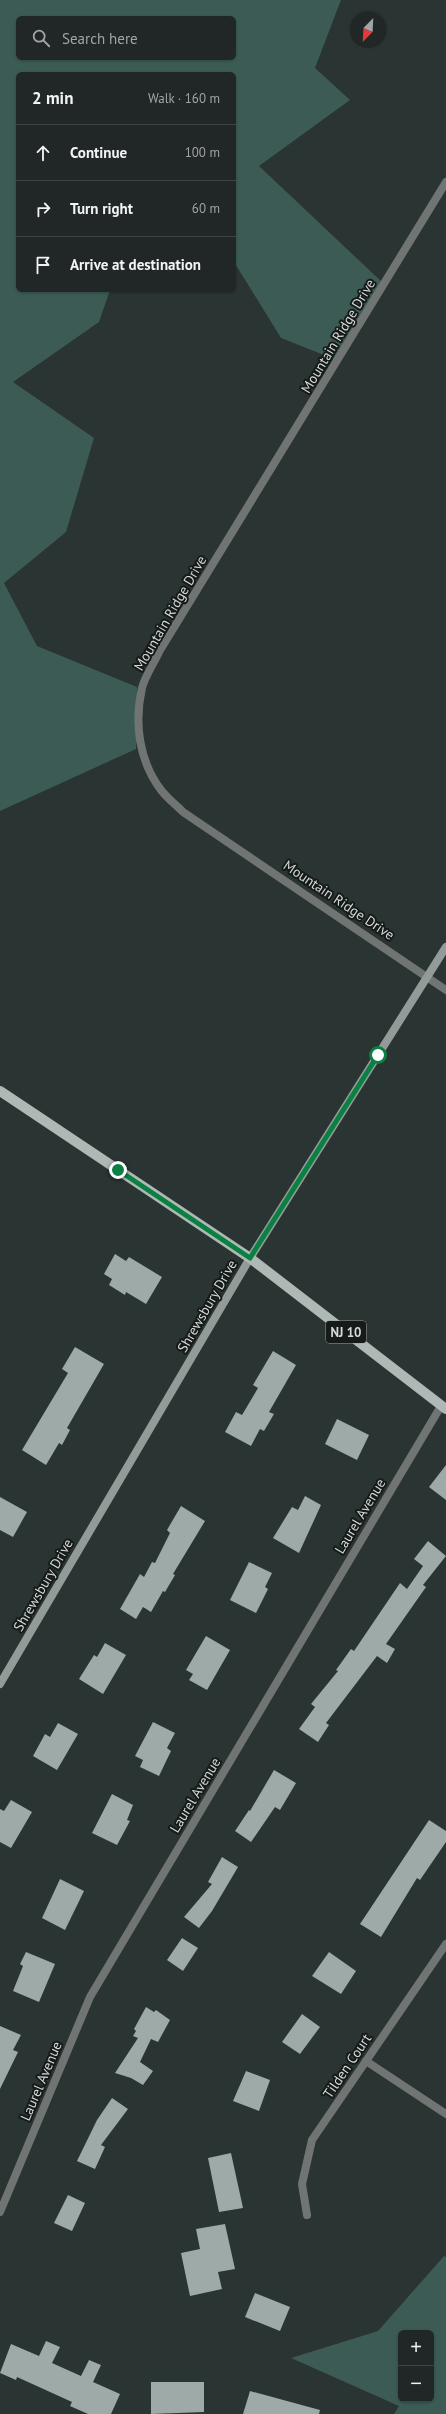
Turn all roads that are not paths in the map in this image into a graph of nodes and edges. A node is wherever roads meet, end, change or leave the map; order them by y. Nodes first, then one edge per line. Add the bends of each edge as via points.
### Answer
1 (446, 182) edge
2 (446, 947) edge
3 (427, 976) junction
4 (446, 990) edge
5 (0, 1091) edge
6 (250, 1258) junction
7 (444, 1408) edge
8 (0, 1684) edge
9 (446, 1944) edge
10 (366, 2062) junction
11 (446, 2114) edge
12 (0, 2212) edge
13 (307, 2215) dead end

1 - 3 street, Mountain Ridge Drive via 159,652 142,687 138,723 141,747 148,770 162,791 183,812
2 - 3 main road, Shrewsbury Drive
3 - 4 street, Mountain Ridge Drive
3 - 6 main road, Shrewsbury Drive
5 - 6 main road, NJ 10
6 - 7 main road, NJ 10
6 - 8 main road, Shrewsbury Drive
7 - 12 street, Laurel Avenue via 90,1997
9 - 10 street, Tilden Court
10 - 11 street
10 - 13 street, Tilden Court via 312,2140 302,2184

